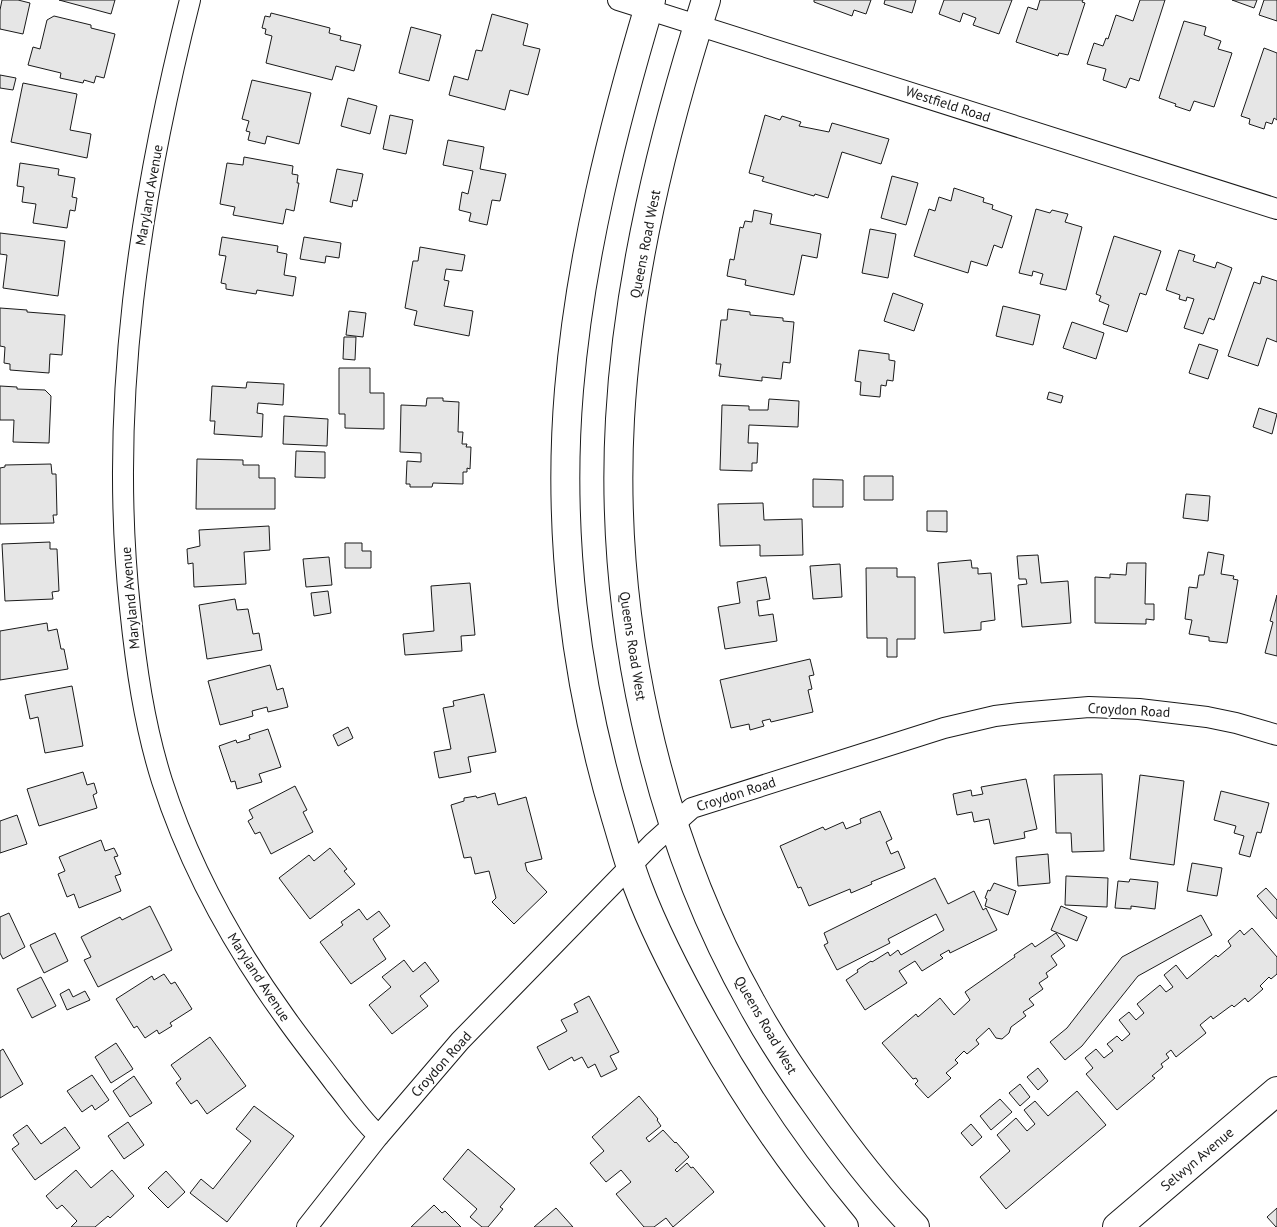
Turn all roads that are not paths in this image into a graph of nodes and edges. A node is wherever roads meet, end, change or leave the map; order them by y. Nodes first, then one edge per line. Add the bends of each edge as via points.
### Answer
1 (190, 0) edge
2 (618, 0) edge
3 (650, 5) edge
4 (702, 12) edge
5 (1277, 209) edge
6 (1277, 735) edge
7 (674, 822) junction
8 (631, 866) junction
9 (1277, 1091) edge
10 (379, 1136) junction
11 (307, 1227) edge
12 (844, 1227) edge
13 (915, 1227) edge
14 (1117, 1227) edge

1 - 10 street, Maryland Avenue via 172,73 135,280 123,437 128,592 146,723 161,779 186,845 240,950 276,1006 359,1115
2 - 3 street, Westfield Road
3 - 4 street, Westfield Road
3 - 8 street via 623,99 593,226 571,370 566,443 566,521 580,659 602,768
4 - 5 street, Westfield Road
4 - 7 street, Queens Road West via 669,129 646,228 625,362 620,422 619,508 624,589 634,662 658,772
6 - 7 street, Croydon Road via 1207,717 1139,709 1071,708 995,716 910,738 701,804
7 - 8 street, Croydon Road
7 - 13 street, Queens Road West via 708,914 760,1018 841,1140
8 - 10 street, Croydon Road via 460,1041
8 - 12 street via 657,933 728,1067 786,1154
9 - 14 street, Selwyn Avenue
10 - 11 street, Croydon Road

